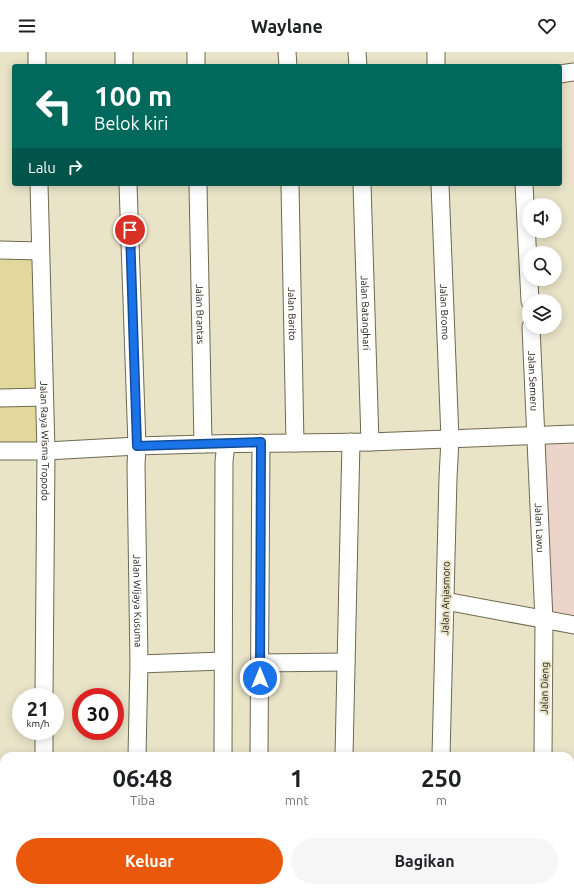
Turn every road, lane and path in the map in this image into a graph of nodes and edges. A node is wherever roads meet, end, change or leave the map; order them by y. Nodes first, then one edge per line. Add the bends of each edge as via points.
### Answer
1 (37, 52) edge
2 (124, 52) edge
3 (196, 52) edge
4 (287, 52) edge
5 (357, 52) edge
6 (436, 52) edge
7 (37, 64) edge
8 (124, 64) edge
9 (196, 64) edge
10 (288, 64) edge
11 (358, 64) edge
12 (436, 64) edge
13 (574, 72) edge
14 (562, 74) edge
15 (39, 186) edge
16 (128, 186) edge
17 (198, 186) edge
18 (290, 186) edge
19 (362, 186) edge
20 (440, 186) edge
21 (524, 186) edge
22 (0, 250) edge
23 (40, 251) junction
24 (530, 294) edge
25 (531, 334) edge
26 (44, 397) junction
27 (0, 398) edge
28 (574, 434) edge
29 (536, 436) junction
30 (450, 439) junction
31 (261, 442) junction
32 (351, 442) junction
33 (370, 442) junction
34 (295, 443) junction
35 (203, 444) junction
36 (226, 444) junction
37 (137, 446) junction
38 (0, 451) edge
39 (46, 451) junction
40 (445, 601) junction
41 (544, 620) junction
42 (574, 625) edge
43 (223, 661) junction
44 (346, 662) junction
45 (260, 663) junction
46 (139, 664) junction
47 (44, 688) edge
48 (44, 740) edge
49 (44, 752) edge
50 (137, 752) edge
51 (223, 752) edge
52 (259, 752) edge
53 (344, 752) edge
54 (441, 752) edge
55 (543, 752) edge

1 - 7 street
2 - 8 street
3 - 9 street
4 - 10 street
5 - 11 street
6 - 12 street
13 - 14 street
15 - 23 street, Jalan Raya Wisma Tropodo
16 - 37 street, Jalan Wijaya Kusuma
17 - 35 street, Jalan Brantas
18 - 34 street, Jalan Barito
19 - 33 street, Jalan Batanghari
20 - 30 street, Jalan Bromo
21 - 24 street
22 - 23 street
23 - 26 street, Jalan Raya Wisma Tropodo
25 - 29 street, Jalan Semeru
26 - 27 street
26 - 39 street, Jalan Raya Wisma Tropodo
28 - 29 street
29 - 30 street
29 - 41 street, Jalan Lawu
30 - 33 street
30 - 40 street, Jalan Anjasmoro
31 - 34 street
31 - 36 street
31 - 45 street
32 - 33 street
32 - 34 street
32 - 44 street
35 - 36 street
35 - 37 street
36 - 43 street
37 - 39 street
37 - 46 street, Jalan Wijaya Kusuma
38 - 39 street
39 - 47 street, Jalan Raya Wisma Tropodo
40 - 41 street
40 - 54 street, Jalan Anjasmoro
41 - 42 street
41 - 55 street, Jalan Dieng
43 - 46 street
43 - 51 street
44 - 45 street
44 - 53 street
45 - 52 street
46 - 50 street, Jalan Wijaya Kusuma
48 - 49 street

